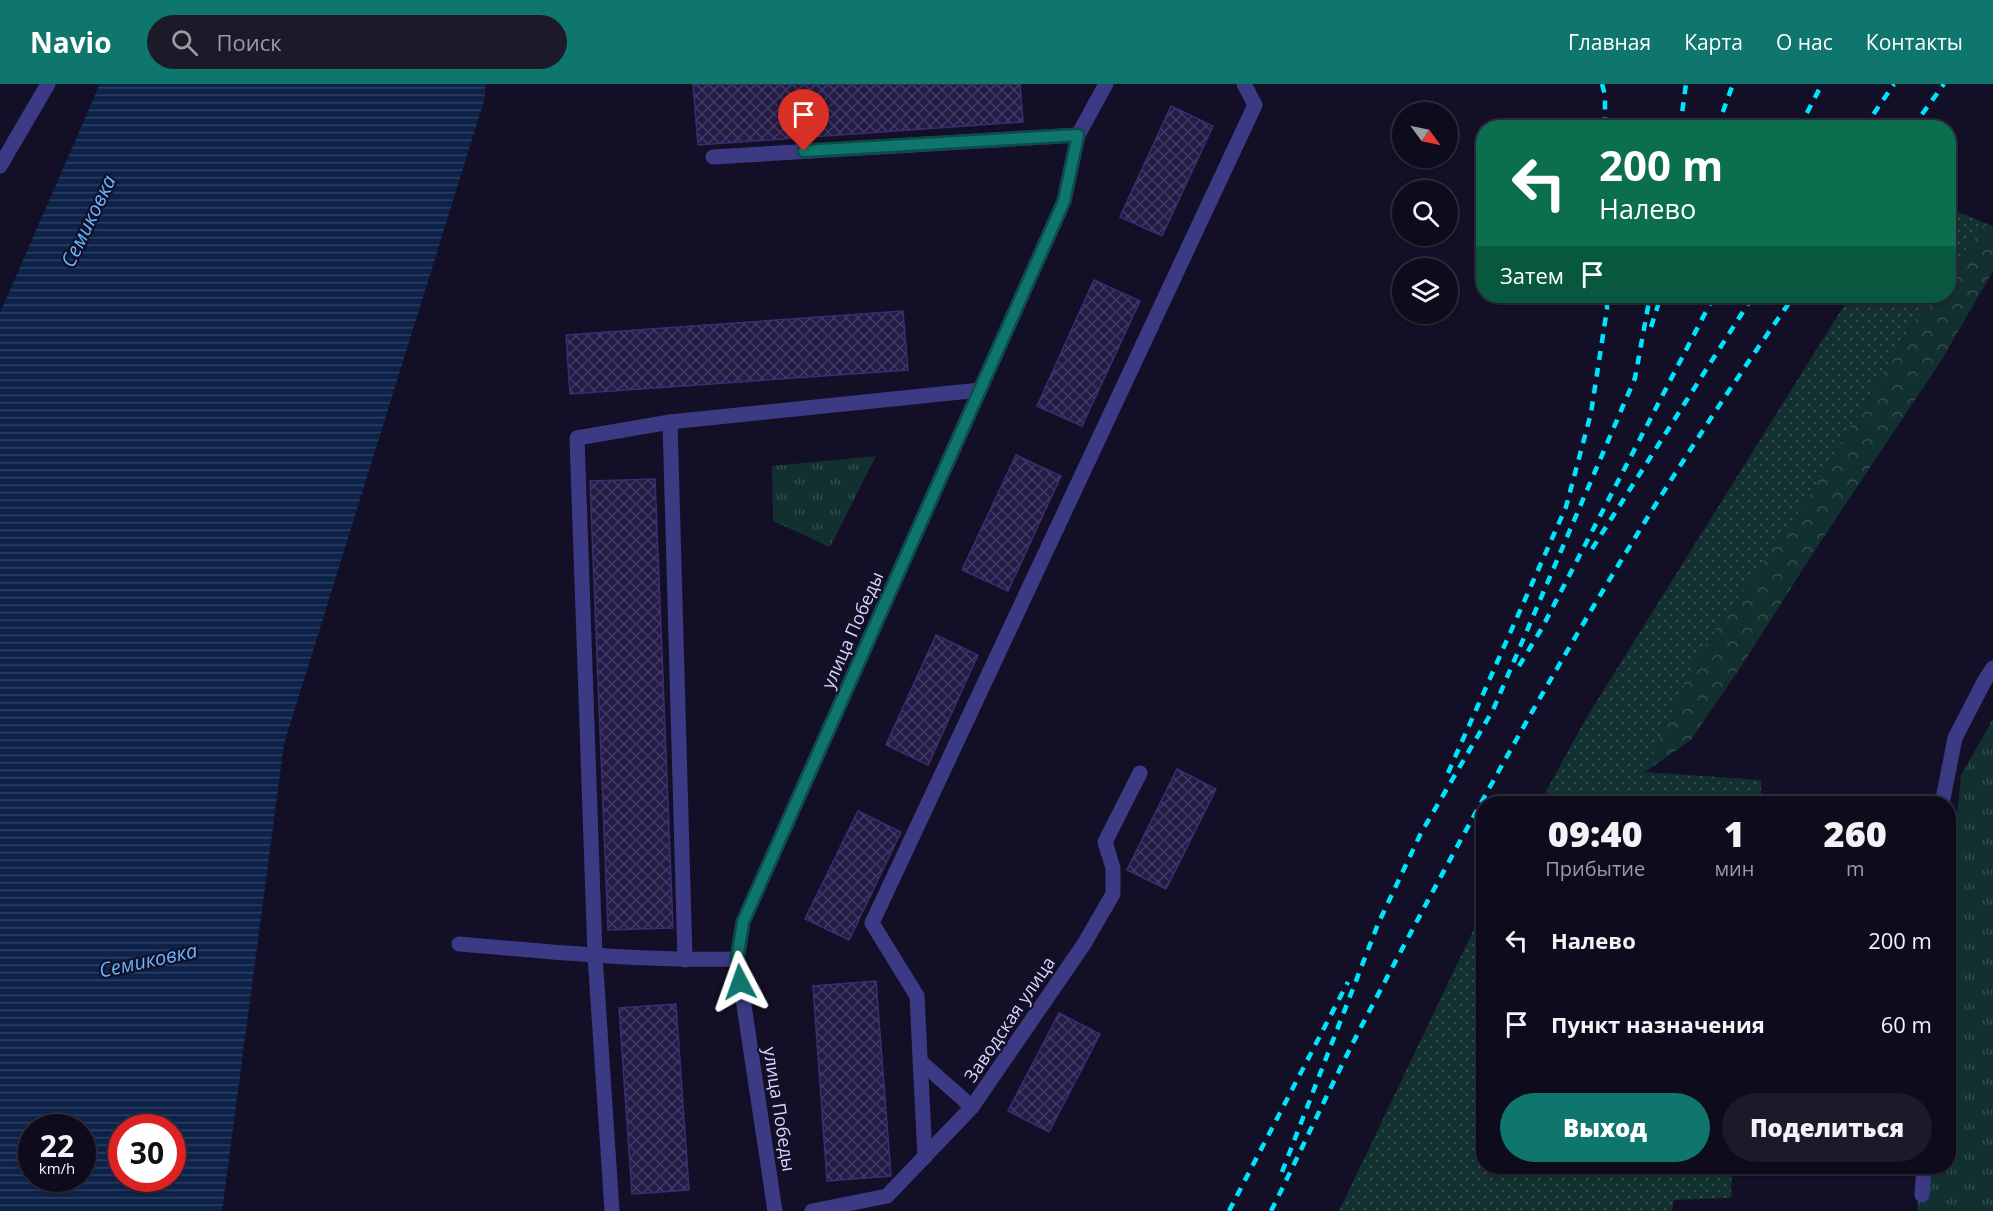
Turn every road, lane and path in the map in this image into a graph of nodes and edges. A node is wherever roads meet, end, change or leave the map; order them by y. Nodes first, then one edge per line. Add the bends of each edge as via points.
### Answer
1 (48, 84) edge
2 (1106, 84) edge
3 (1244, 84) edge
4 (1078, 135) junction
5 (713, 157) dead end
6 (0, 166) edge
7 (980, 390) junction
8 (670, 422) junction
9 (1993, 668) edge
10 (1140, 773) dead end
11 (1944, 796) edge
12 (459, 944) dead end
13 (595, 956) junction
14 (737, 959) junction
15 (684, 960) junction
16 (920, 1061) junction
17 (972, 1107) junction
18 (925, 1157) junction
19 (1924, 1174) edge
20 (1922, 1195) dead end
21 (612, 1211) edge
22 (776, 1211) edge
23 (812, 1211) edge

1 - 6 street
2 - 4 street, улица Победы
3 - 16 street via 1255,105 872,923 917,996
4 - 5 street
4 - 7 street, улица Победы via 1064,201
7 - 8 street
7 - 14 street, улица Победы via 743,922
8 - 13 street via 577,438
8 - 15 street
9 - 11 street via 1955,738
10 - 17 street, Заводская улица via 1106,842 1113,868 1113,894 1084,944
12 - 13 street
13 - 15 street
13 - 21 street
14 - 15 street
14 - 22 street, улица Победы
16 - 17 street
16 - 18 street
17 - 18 street, Заводская улица
18 - 23 street, Заводская улица via 887,1196
19 - 20 street

